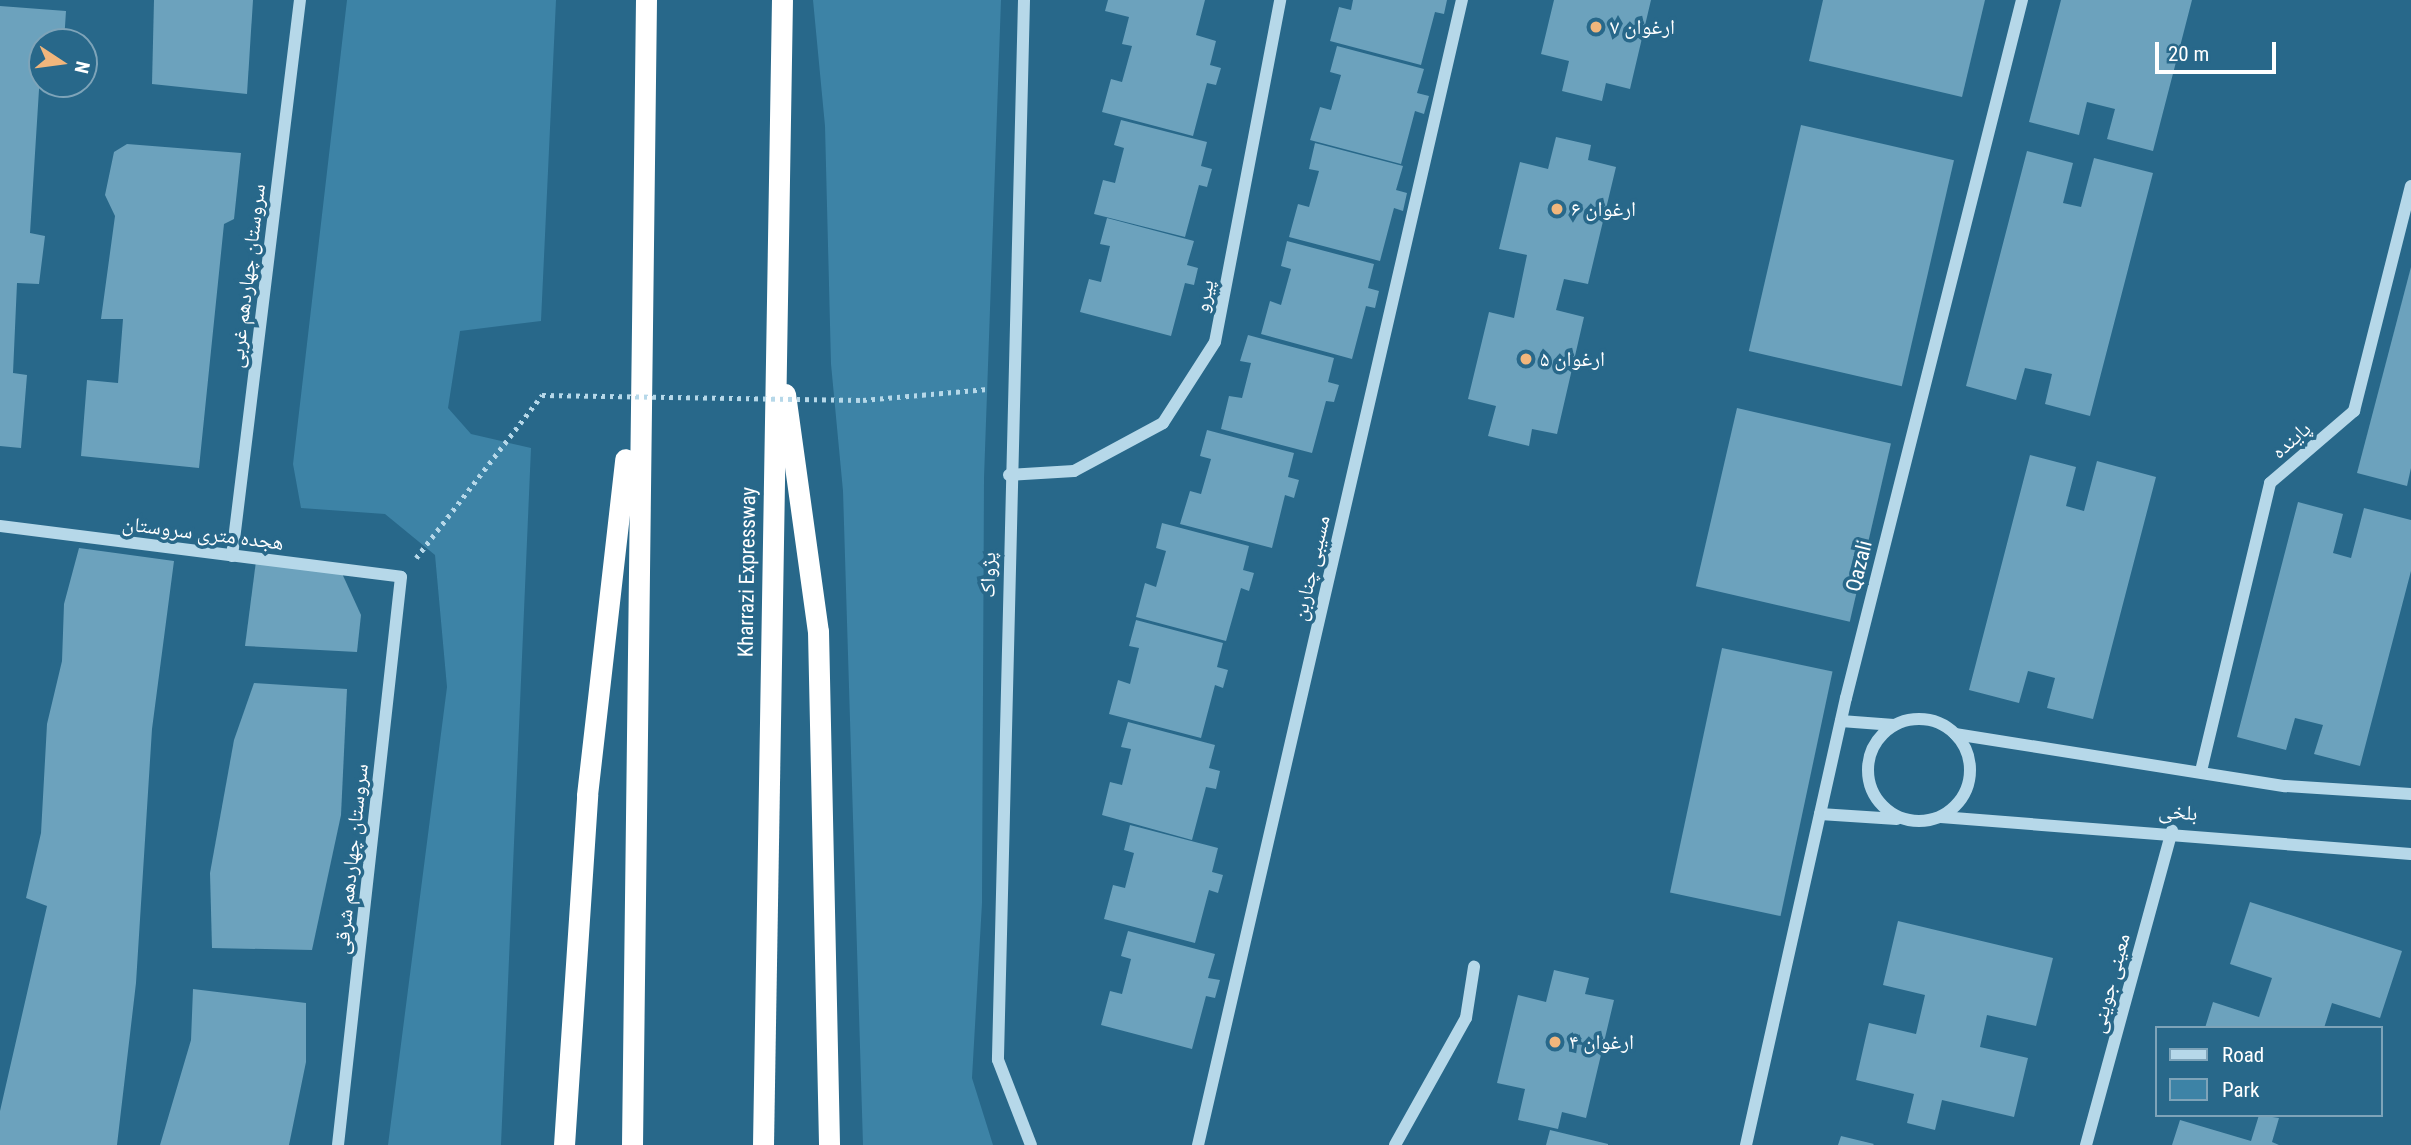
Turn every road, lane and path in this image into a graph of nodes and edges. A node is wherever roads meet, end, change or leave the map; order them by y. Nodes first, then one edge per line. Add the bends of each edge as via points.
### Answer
1 (300, 0) edge
2 (646, 0) edge
3 (782, 0) edge
4 (1024, 0) edge
5 (1280, 0) edge
6 (1462, 0) edge
7 (2022, 0) edge
8 (2411, 186) edge
9 (776, 325) junction
10 (638, 346) junction
11 (1012, 387) junction
12 (1009, 475) junction
13 (0, 530) edge
14 (232, 556) junction
15 (401, 577) junction
16 (1841, 721) junction
17 (1894, 725) junction
18 (1955, 734) junction
19 (2201, 771) junction
20 (2411, 794) edge
21 (1820, 814) junction
22 (1941, 817) junction
23 (1902, 819) junction
24 (2172, 831) junction
25 (2411, 854) edge
26 (1474, 967) dead end
27 (338, 1145) edge
28 (564, 1145) edge
29 (632, 1145) edge
30 (763, 1145) edge
31 (829, 1145) edge
32 (1031, 1145) edge
33 (1198, 1145) edge
34 (1395, 1145) edge
35 (1746, 1145) edge
36 (2086, 1145) edge

1 - 14 street, سروستان چهاردهم غربی
2 - 10 highway
3 - 9 highway, Kharrazi Expressway
4 - 11 street, پژواک
5 - 12 street, پیرو via 1215,342 1163,423 1074,471
6 - 33 street, مسیبی چناربن
7 - 16 street, Qazali
8 - 19 street, پاینده via 2354,411 2270,483
9 - 30 highway, Kharrazi Expressway
9 - 31 highway via 818,631
10 - 28 highway via 587,795
10 - 29 highway
11 - 12 street, پژواک
11 - 15 path, bridge via 863,400 541,395
12 - 32 street, پژواک via 998,1060
13 - 14 street, هجده متری سروستان
14 - 15 street, هجده متری سروستان
15 - 27 street, سروستان چهاردهم شرقی
16 - 17 street
16 - 21 street, Qazali
17 - 18 street via 1926,719
17 - 23 street via 1871,749 1868,783 1887,811
18 - 19 street, بلخی
18 - 22 street via 1969,762 1969,779 1964,794
19 - 20 street, بلخی via 2359,794
21 - 23 street
21 - 35 street, Qazali
22 - 23 street
22 - 24 street, بلخی
24 - 25 street, بلخی
24 - 36 street, معینی جوینی
26 - 34 street via 1466,1018

